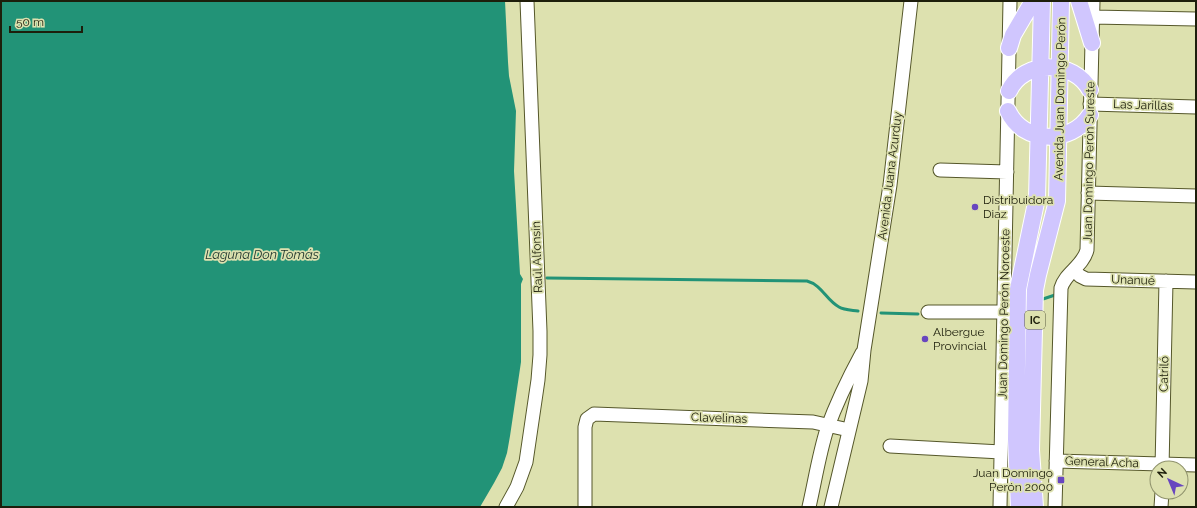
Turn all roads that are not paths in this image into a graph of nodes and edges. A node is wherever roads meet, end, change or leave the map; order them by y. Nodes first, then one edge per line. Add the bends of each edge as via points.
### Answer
1 (527, 1) edge
2 (911, 1) edge
3 (1010, 1) edge
4 (1034, 1) edge
5 (1042, 1) edge
6 (1061, 1) edge
7 (1079, 1) edge
8 (1093, 1) edge
9 (1092, 17) junction
10 (1196, 19) edge
11 (1092, 43) junction
12 (1010, 48) junction
13 (1041, 68) junction
14 (1060, 69) junction
15 (1009, 91) junction
16 (1090, 103) junction
17 (1196, 107) edge
18 (1008, 111) junction
19 (1039, 136) junction
20 (1059, 136) junction
21 (940, 170) dead end
22 (1007, 172) junction
23 (1088, 193) junction
24 (1196, 196) edge
25 (1074, 270) junction
26 (1166, 281) junction
27 (1196, 282) edge
28 (928, 312) dead end
29 (1004, 312) junction
30 (864, 350) junction
31 (829, 425) junction
32 (849, 430) junction
33 (890, 446) dead end
34 (1001, 452) junction
35 (1162, 460) edge
36 (1056, 461) junction
37 (1149, 465) edge
38 (1031, 506) edge
39 (506, 507) edge
40 (584, 507) edge
41 (809, 507) edge
42 (831, 507) edge
43 (1000, 507) edge
44 (1055, 507) edge

1 - 39 street, Raúl Alfonsín via 540,359 526,462
2 - 30 street, Avenida Juana Azurduy via 890,190
3 - 12 street, Juan Domingo Perón Noroeste
4 - 12 main road via 1013,35
5 - 13 main road, Avenida Juan Domingo Perón / IC
6 - 14 main road, Avenida Juan Domingo Perón / IC
7 - 11 main road
8 - 9 street, Juan Domingo Perón Sureste
9 - 10 street
9 - 11 street, Juan Domingo Perón Sureste
11 - 16 street, Juan Domingo Perón Sureste
12 - 15 street, Juan Domingo Perón Noroeste
13 - 14 main road
13 - 15 main road via 1024,74 1016,80
13 - 19 main road, Avenida Juan Domingo Perón / IC
14 - 16 main road via 1078,76 1085,82
14 - 20 main road, Avenida Juan Domingo Perón / IC
15 - 18 street, Juan Domingo Perón Noroeste
16 - 17 street, Las Jarillas
16 - 20 main road via 1079,128
16 - 23 street, Juan Domingo Perón Sureste
18 - 19 main road via 1023,130
18 - 22 street, Juan Domingo Perón Noroeste
19 - 20 main road
19 - 38 main road, Avenida Juan Domingo Perón / IC via 1037,198 1018,289 1016,442
20 - 38 main road, Avenida Juan Domingo Perón / IC via 1057,204 1035,290
21 - 22 street
22 - 29 street, Juan Domingo Perón Noroeste
23 - 24 street
23 - 25 street, Juan Domingo Perón Sureste via 1086,252
25 - 26 street, Unanué via 1086,279
25 - 36 street, Juan Domingo Perón Sureste via 1064,281 1061,290
26 - 27 street, Unanué
26 - 35 street, Catriló
28 - 29 street
29 - 34 street, Juan Domingo Perón Noroeste
30 - 31 street, Avenida Juana Azurduy via 849,377
30 - 32 street, Avenida Juana Azurduy via 861,381
31 - 32 street, Clavelinas
31 - 40 street, Clavelinas via 808,422 594,414 586,421 585,427
31 - 41 street, Avenida Juana Azurduy
32 - 42 street, Avenida Juana Azurduy
33 - 34 street
34 - 43 street, Juan Domingo Perón Noroeste
36 - 37 street, General Acha
36 - 44 street, Juan Domingo Perón Sureste

